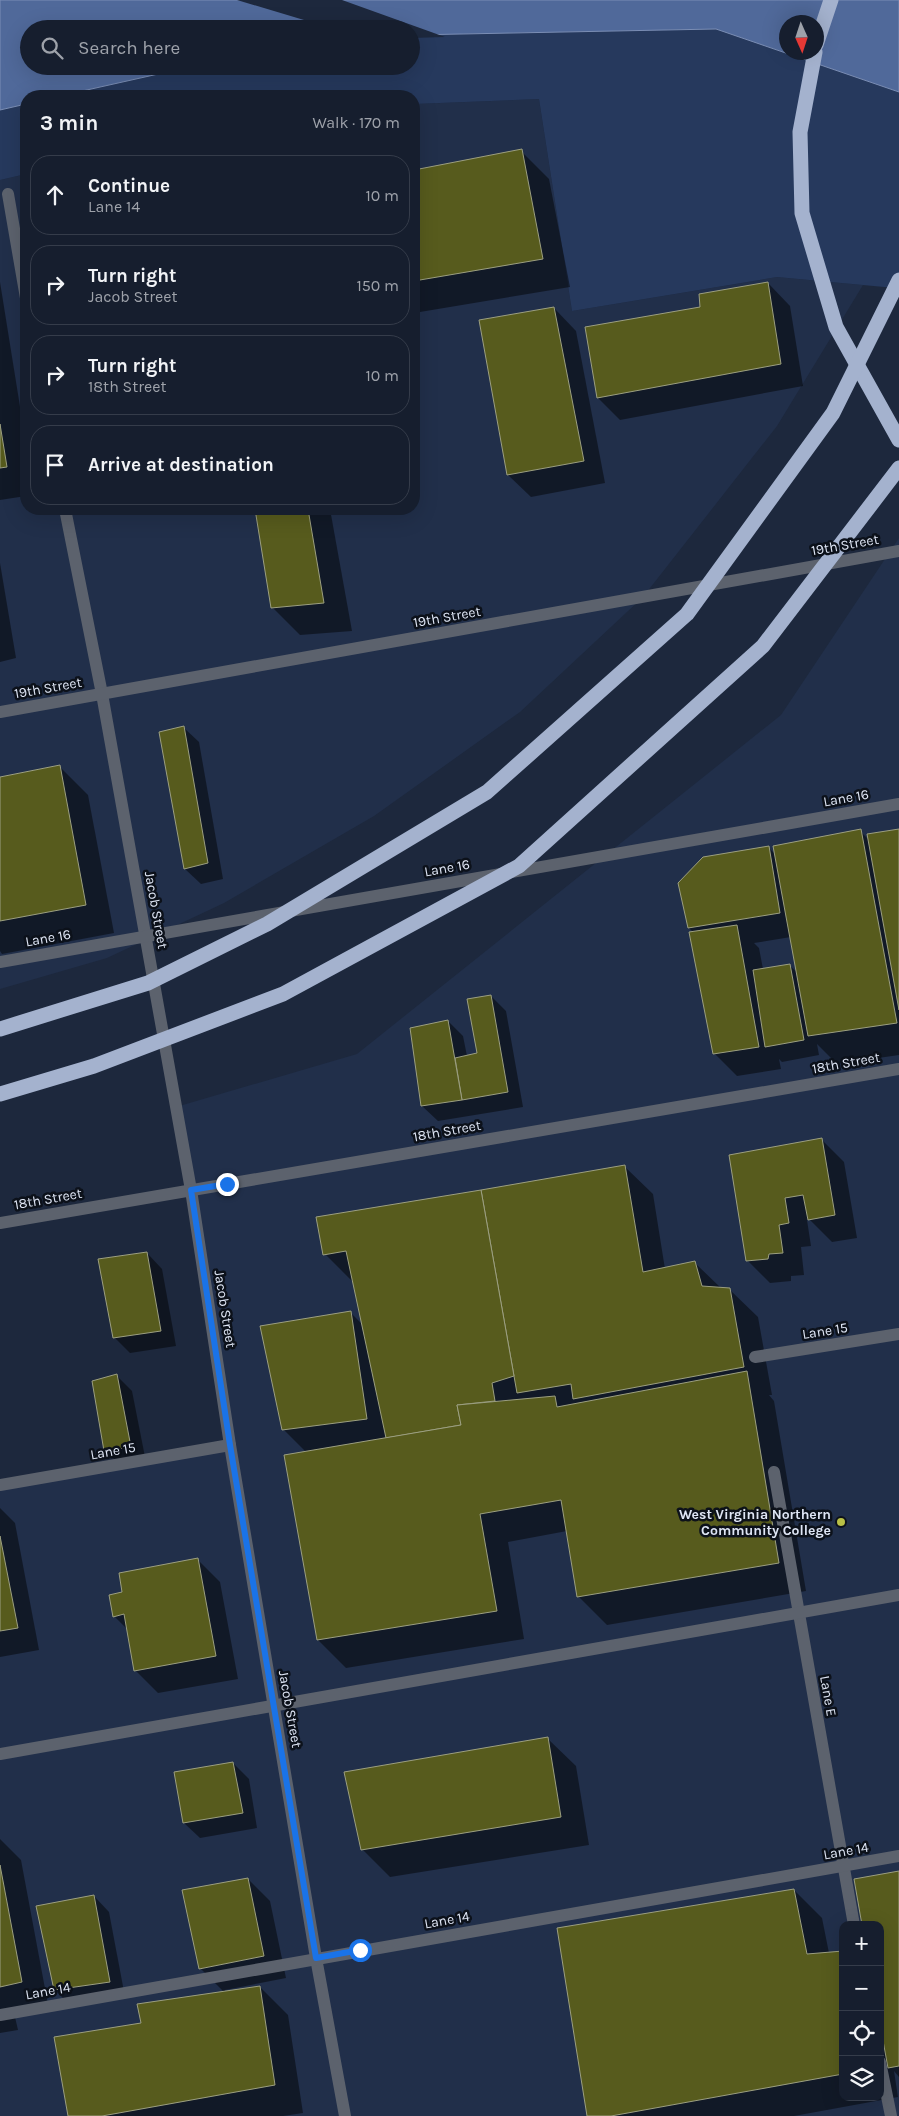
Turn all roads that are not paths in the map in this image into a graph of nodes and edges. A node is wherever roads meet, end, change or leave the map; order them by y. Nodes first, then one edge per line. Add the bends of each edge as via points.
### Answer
1 (831, 0) edge
2 (824, 21) edge
3 (814, 60) edge
4 (8, 194) dead end
5 (20, 263) edge
6 (899, 280) edge
7 (899, 440) edge
8 (899, 468) edge
9 (66, 515) edge
10 (899, 551) edge
11 (102, 694) junction
12 (0, 712) edge
13 (899, 804) edge
14 (145, 936) junction
15 (0, 962) edge
16 (0, 1029) edge
17 (899, 1069) edge
18 (0, 1094) edge
19 (191, 1190) junction
20 (0, 1223) edge
21 (899, 1334) edge
22 (755, 1357) dead end
23 (230, 1445) junction
24 (774, 1472) dead end
25 (0, 1485) edge
26 (899, 1595) edge
27 (798, 1612) junction
28 (274, 1706) junction
29 (0, 1754) edge
30 (899, 1856) edge
31 (842, 1866) junction
32 (853, 1921) edge
33 (316, 1958) junction
34 (0, 2015) edge
35 (884, 2082) edge
36 (345, 2116) edge
37 (891, 2116) edge

1 - 2 highway
3 - 7 highway via 800,132 802,213 836,327
4 - 5 street
6 - 16 highway, bridge via 833,413 687,614 487,792 267,924 148,983
8 - 18 highway, bridge via 763,646 519,866 283,994 94,1066
9 - 11 street, Jacob Street
10 - 11 street, 19th Street
11 - 12 street, 19th Street
11 - 14 street, Jacob Street
13 - 14 street, Lane 16
14 - 15 street, Lane 16
14 - 19 street, Jacob Street
17 - 19 street, 18th Street
19 - 20 street, 18th Street
19 - 23 street, Jacob Street
21 - 22 street, Lane 15
23 - 25 street, Lane 15
23 - 28 street, Jacob Street
24 - 27 street, Lane E
26 - 27 street
27 - 28 street
27 - 31 street, Lane E
28 - 29 street
28 - 33 street, Jacob Street
30 - 31 street, Lane 14
31 - 32 street, Lane E
31 - 33 street, Lane 14
33 - 34 street, Lane 14
33 - 36 street, Jacob Street
35 - 37 street

